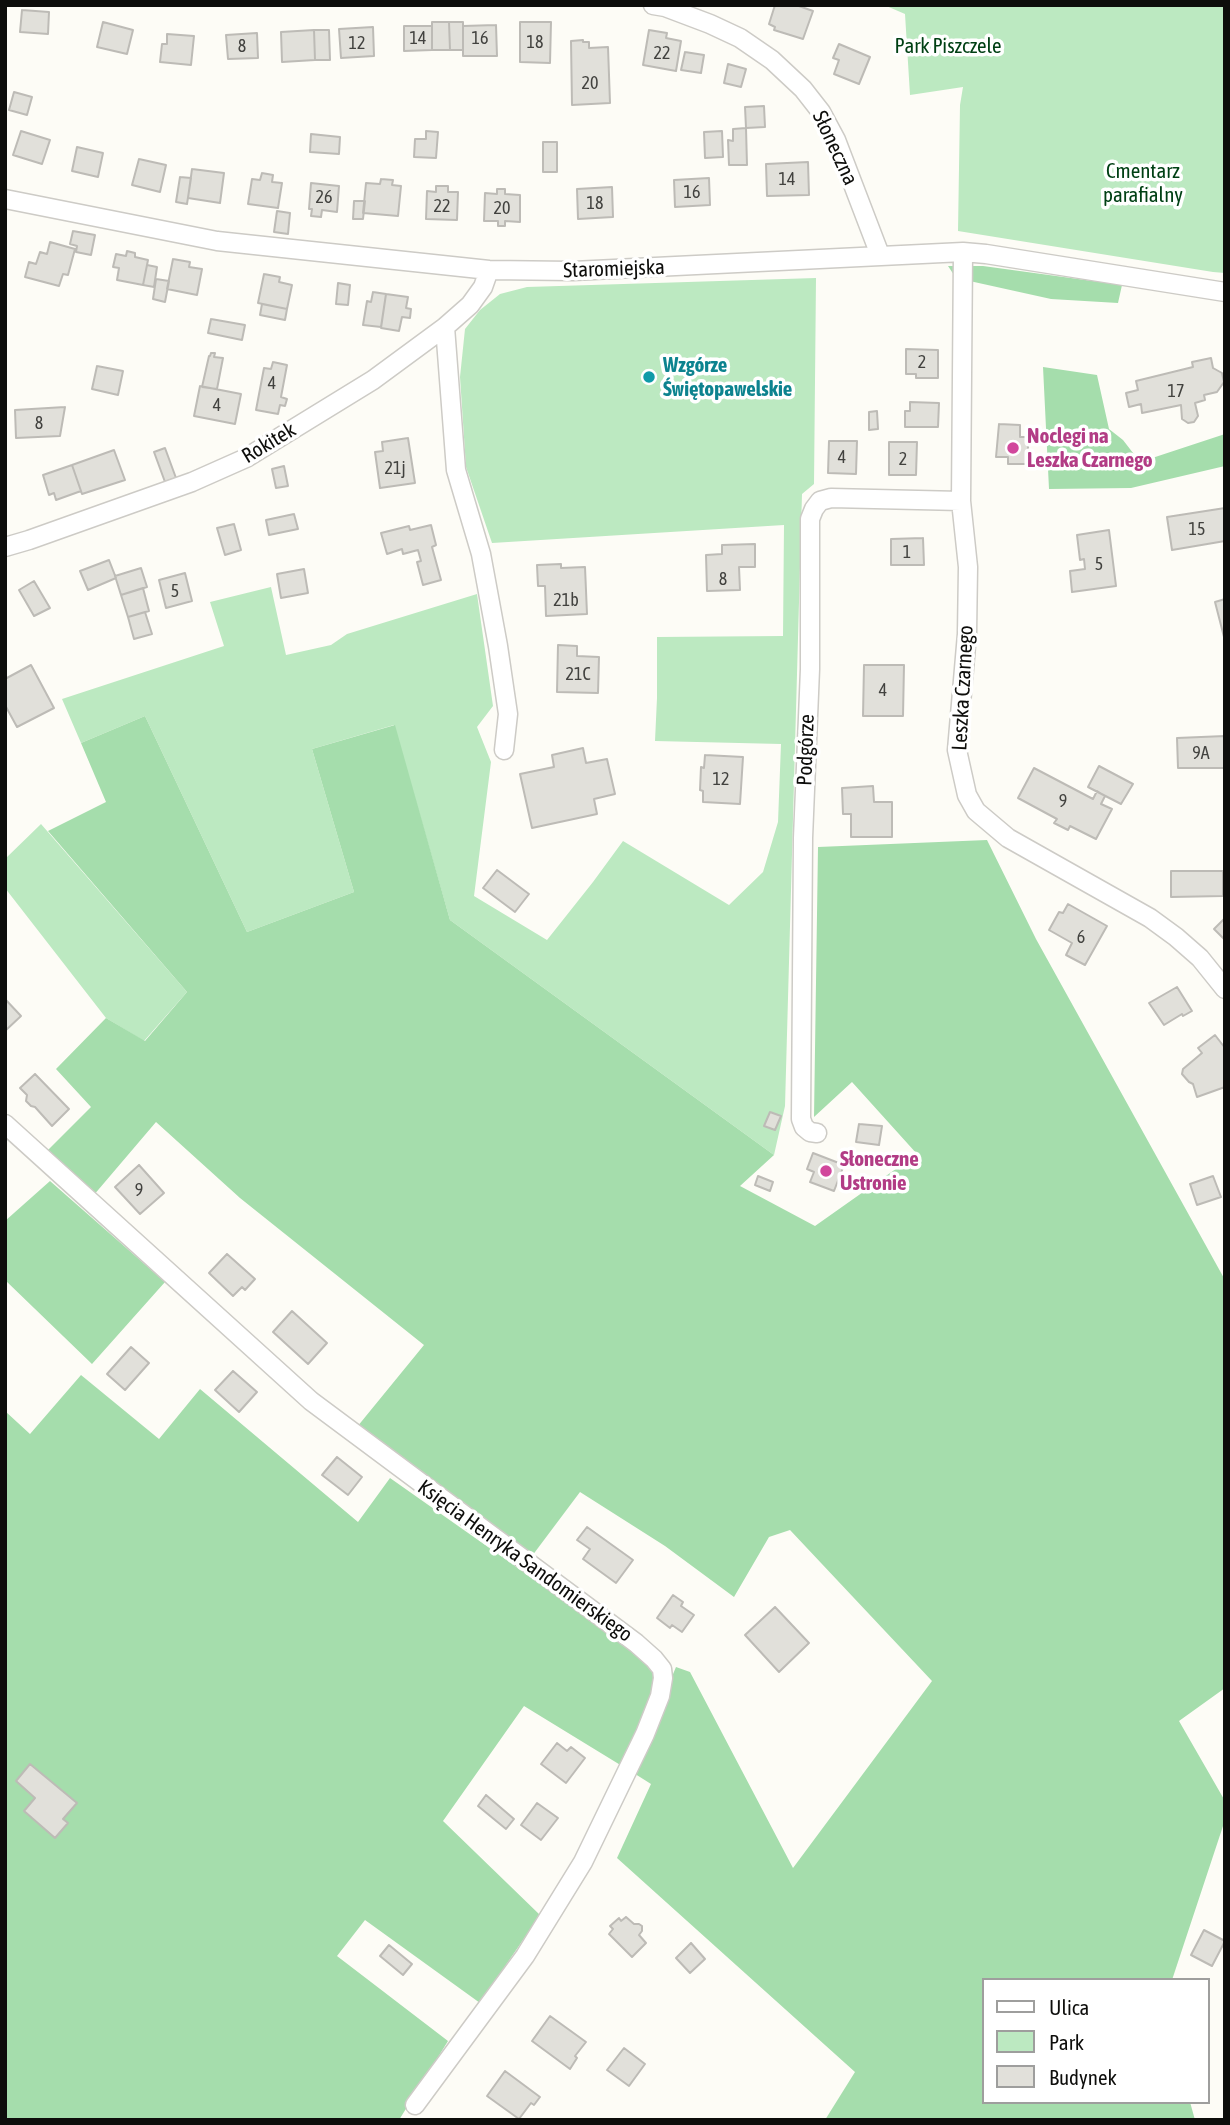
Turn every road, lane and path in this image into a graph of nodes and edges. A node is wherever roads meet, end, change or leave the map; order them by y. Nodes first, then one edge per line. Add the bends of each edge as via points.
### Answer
1 (653, 5) edge
2 (5, 199) edge
3 (963, 252) junction
4 (880, 255) junction
5 (489, 271) junction
6 (1225, 292) edge
7 (445, 327) junction
8 (961, 501) junction
9 (5, 547) edge
10 (504, 750) dead end
11 (1225, 989) edge
12 (5, 1124) edge
13 (817, 1133) dead end
14 (415, 2105) dead end

1 - 4 street, Słoneczna via 740,38 803,89 836,140
2 - 5 street, Staromiejska via 217,241
3 - 4 street, Staromiejska
3 - 6 street, Staromiejska
3 - 8 street, Leszka Czarnego
4 - 5 street, Staromiejska
5 - 7 street, Rokitek via 470,305
7 - 9 street, Rokitek via 373,380 246,458 192,482
7 - 10 street via 456,470 481,554 508,714
8 - 11 street, Leszka Czarnego via 968,567 967,634 957,750 967,795 976,811 1008,838 1176,937
8 - 13 street, Podgórze via 831,498 820,501 810,519 801,1119 804,1127
12 - 14 street, Księcia Henryka Sandomierskiego via 311,1401 636,1643 662,1669 660,1696 645,1734 583,1862 525,1956

